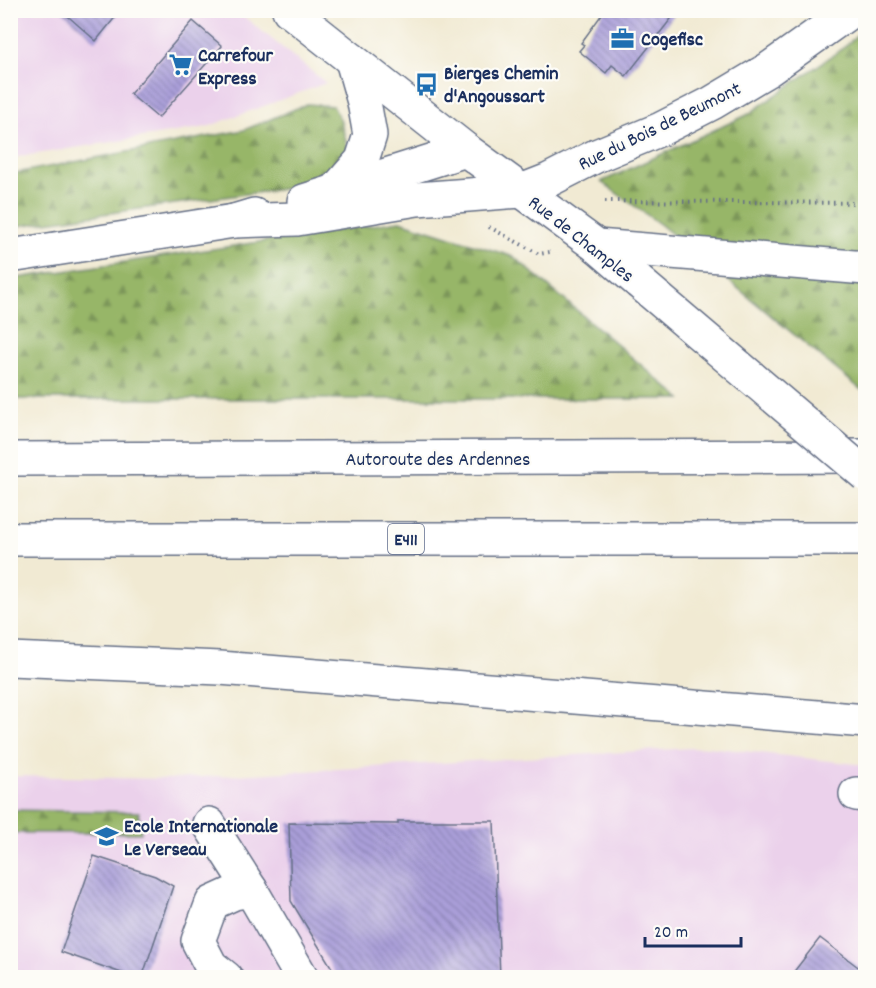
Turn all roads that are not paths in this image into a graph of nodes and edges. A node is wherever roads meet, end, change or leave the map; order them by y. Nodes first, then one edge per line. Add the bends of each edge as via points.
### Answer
1 (289, 10) edge
2 (852, 10) edge
3 (352, 60) junction
4 (466, 150) junction
5 (335, 191) junction
6 (521, 191) junction
7 (234, 221) junction
8 (597, 246) junction
9 (10, 256) edge
10 (866, 268) edge
11 (866, 456) edge
12 (10, 459) edge
13 (866, 475) edge
14 (10, 539) edge
15 (866, 539) edge
16 (10, 659) edge
17 (866, 721) edge
18 (209, 824) dead end
19 (251, 890) junction
20 (226, 978) edge
21 (302, 978) edge

1 - 3 main road, Rue de Champles
2 - 6 main road, Rue du Bois de Beumont via 769,69 712,103
3 - 4 main road, Rue de Champles
3 - 5 main road via 370,135 362,160
4 - 5 main road
4 - 6 main road, Rue de Champles
5 - 7 main road
6 - 7 main road, Rue du Bois de Beumont via 417,199 297,219
6 - 8 main road, Rue de Champles
7 - 9 main road
8 - 10 main road
8 - 13 main road, Rue de Champles, bridge
11 - 12 main road, Autoroute des Ardennes
14 - 15 main road, E411
16 - 17 main road via 220,668
18 - 19 main road
19 - 20 main road via 212,903 198,941 211,966
19 - 21 main road

